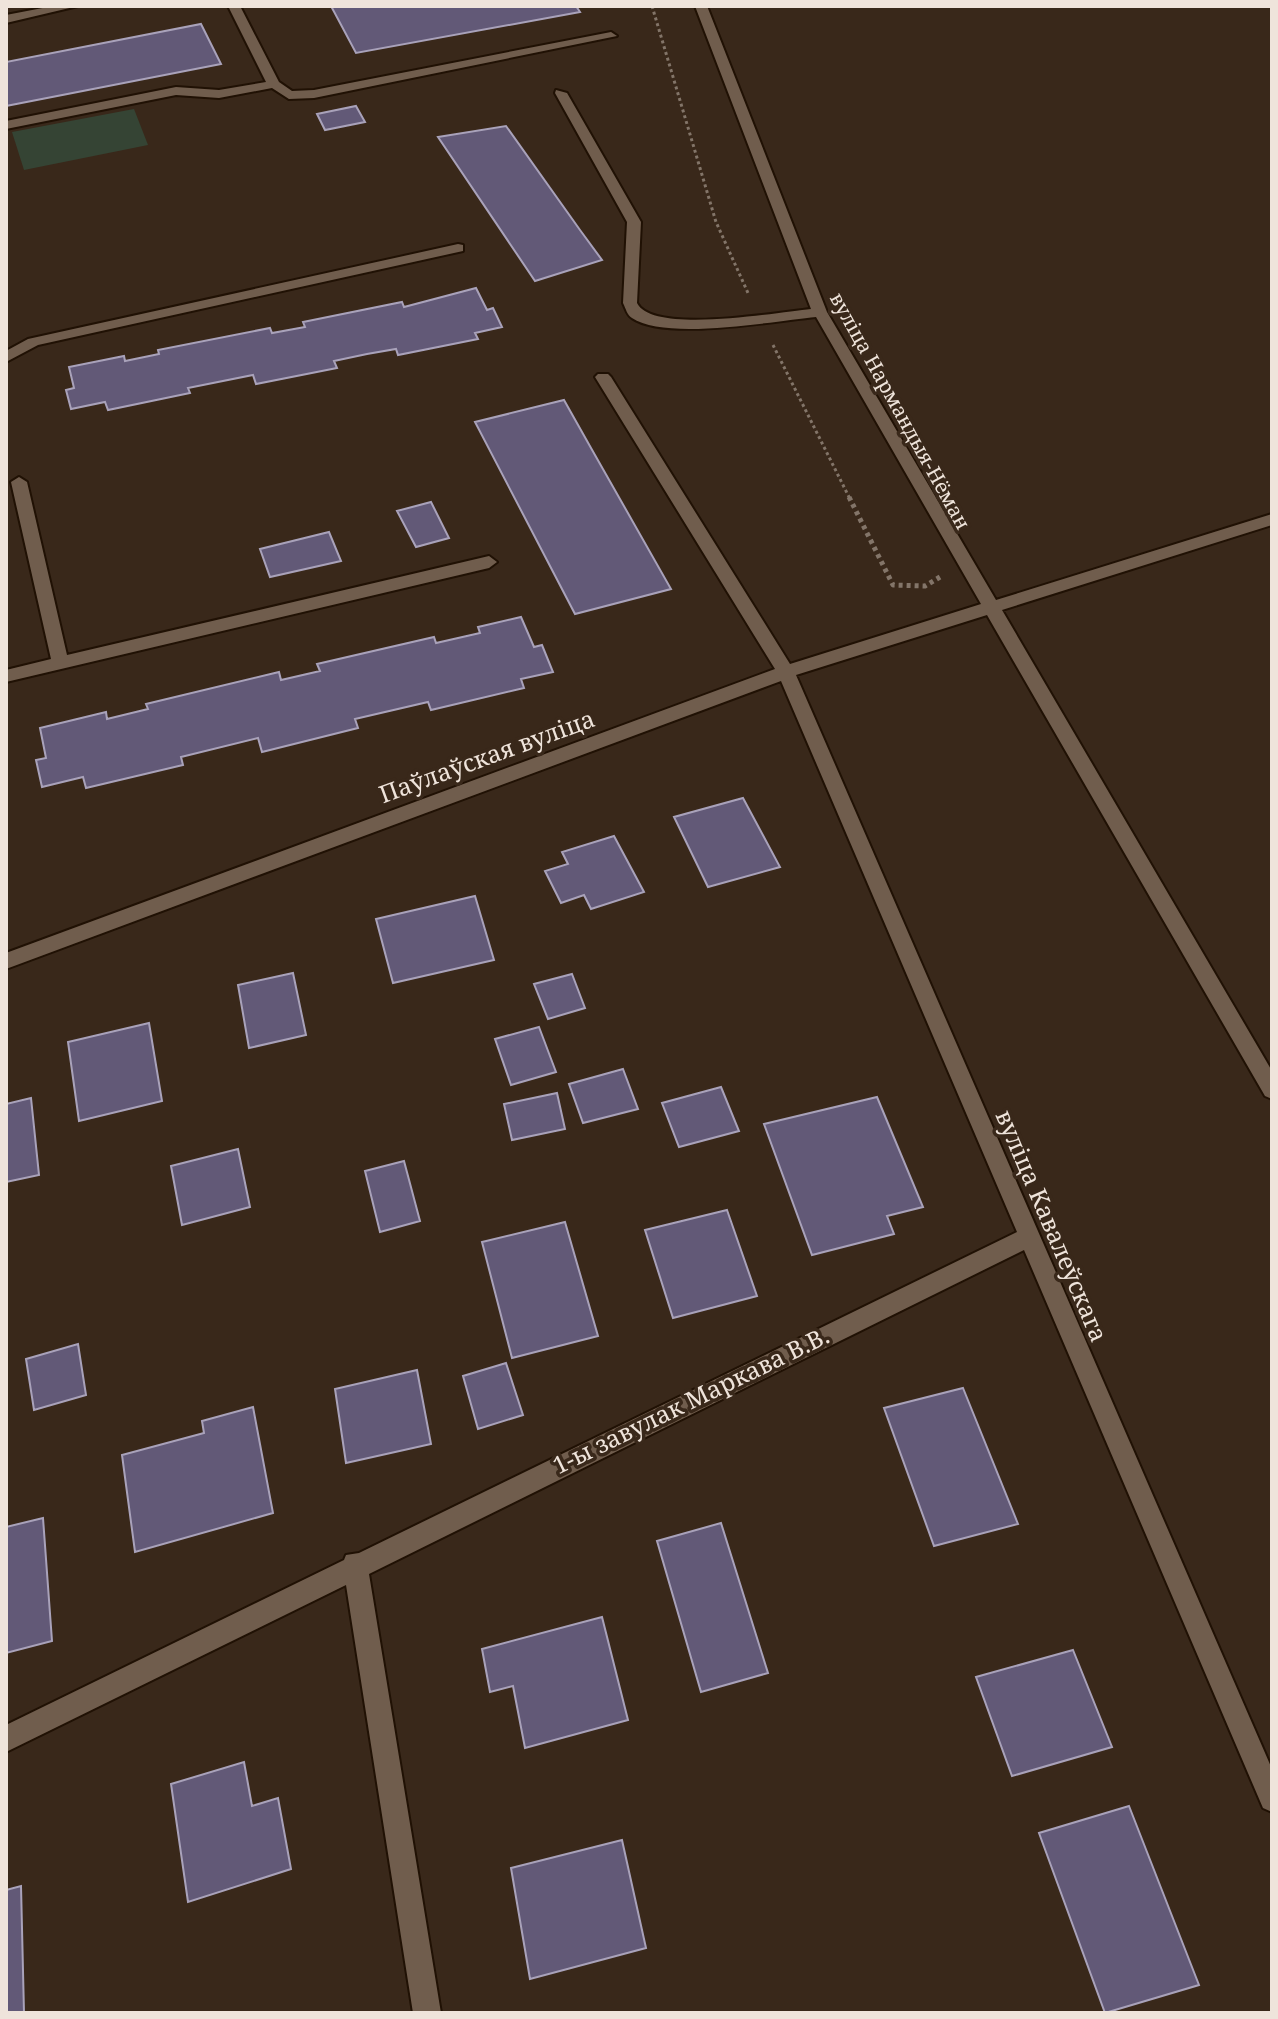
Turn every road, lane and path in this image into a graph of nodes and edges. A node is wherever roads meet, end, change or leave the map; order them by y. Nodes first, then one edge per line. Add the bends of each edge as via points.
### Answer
1 (72, 6) edge
2 (234, 6) edge
3 (701, 6) edge
4 (6, 19) edge
5 (611, 36) dead end
6 (274, 84) junction
7 (561, 93) dead end
8 (6, 125) edge
9 (458, 248) dead end
10 (820, 312) junction
11 (6, 357) edge
12 (603, 377) dead end
13 (19, 482) dead end
14 (1272, 519) edge
15 (489, 562) dead end
16 (962, 562) junction
17 (893, 585) dead end
18 (988, 606) junction
19 (60, 663) junction
20 (786, 672) junction
21 (6, 676) edge
22 (6, 961) edge
23 (1272, 1090) edge
24 (1027, 1238) junction
25 (355, 1564) junction
26 (6, 1739) edge
27 (1272, 1799) edge
28 (427, 2013) edge

1 - 4 street
2 - 6 street
3 - 10 street, вуліца Нармандыя-Нёман
5 - 6 street via 314,94 289,95
6 - 8 street via 219,94 176,91
7 - 10 street via 634,222 630,303 635,314 676,326
9 - 11 street via 33,342
10 - 16 street, вуліца Нармандыя-Нёман
12 - 20 street, вуліца Кавалеўскага
13 - 19 street
14 - 18 street, Паўлаўская вуліца
15 - 19 street
16 - 17 path via 925,586
16 - 18 street, вуліца Нармандыя-Нёман
18 - 20 street, Паўлаўская вуліца
18 - 23 street, вуліца Нармандыя-Нёман
19 - 21 street
20 - 22 street, Паўлаўская вуліца
20 - 24 street, вуліца Кавалеўскага
24 - 25 street, 1-ы завулак Маркава В.В.
24 - 27 street, вуліца Кавалеўскага
25 - 26 street, 1-ы завулак Маркава В.В.
25 - 28 street

